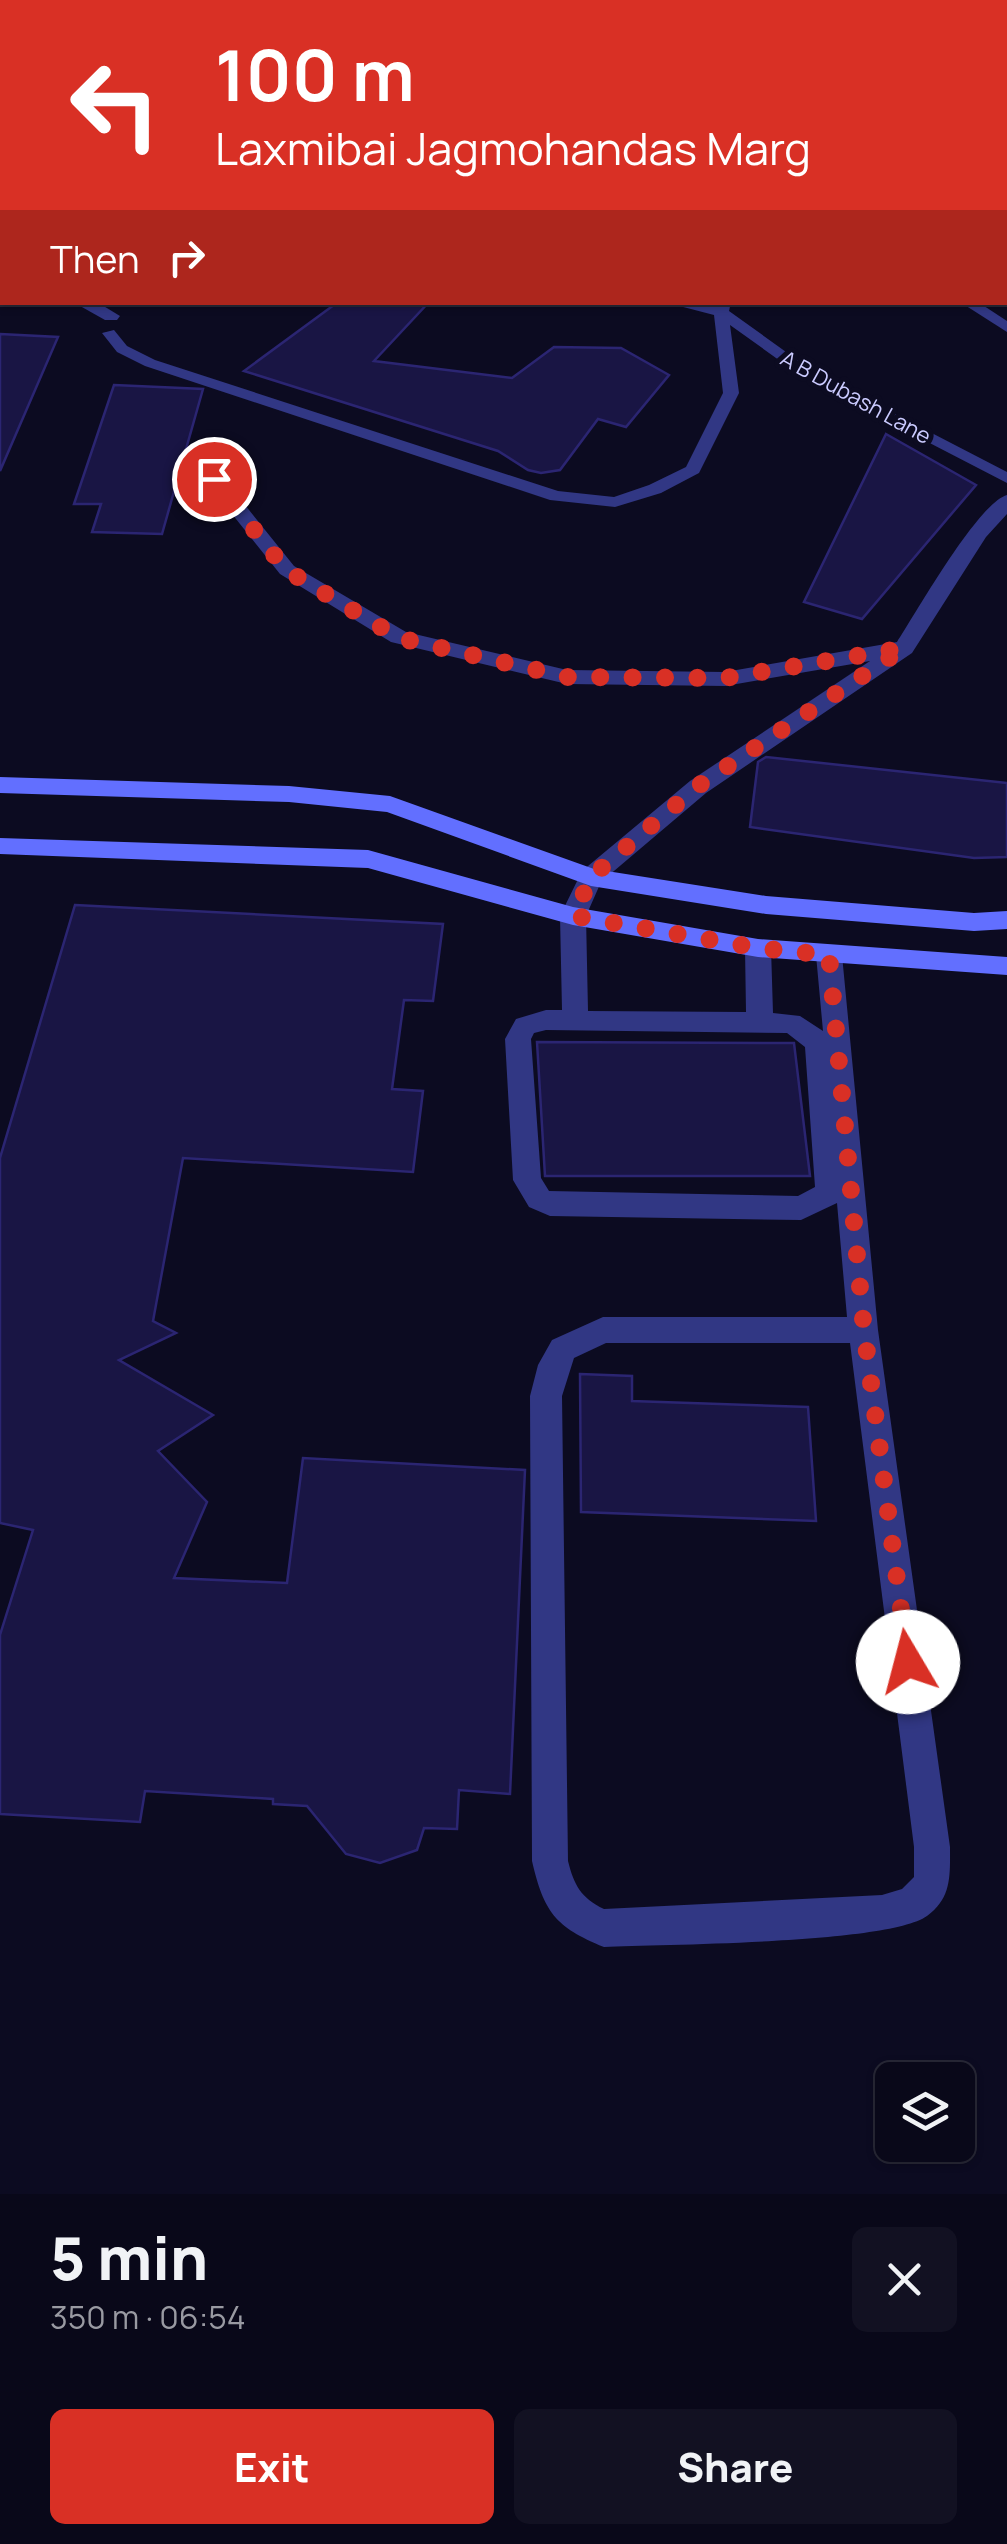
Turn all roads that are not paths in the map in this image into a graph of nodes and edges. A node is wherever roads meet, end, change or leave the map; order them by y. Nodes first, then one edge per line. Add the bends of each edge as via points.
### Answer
1 (86, 305) edge
2 (698, 305) edge
3 (972, 305) edge
4 (724, 308) edge
5 (110, 325) joint
6 (1007, 328) edge
7 (1007, 478) edge
8 (214, 479) dead end
9 (1007, 501) edge
10 (904, 648) junction
11 (0, 785) edge
12 (0, 846) edge
13 (591, 877) junction
14 (574, 916) junction
15 (1007, 920) edge
16 (758, 948) junction
17 (829, 955) junction
18 (1007, 966) edge
19 (575, 1020) junction
20 (760, 1023) junction
21 (864, 1330) junction

1 - 5 street
2 - 4 lane
3 - 6 lane
4 - 5 lane via 731,393 693,470 615,502 556,496 150,363 122,348
4 - 7 lane, A B Dubash Lane via 808,375
8 - 10 street via 286,570 399,638 567,677 725,678
9 - 10 street
10 - 13 street via 698,786
11 - 13 main road via 289,794 390,804
12 - 14 main road via 368,860
13 - 14 street
13 - 15 main road via 766,905
14 - 16 main road
14 - 19 street
16 - 17 main road
16 - 20 street
17 - 18 main road
17 - 21 street
19 - 20 street
19 - 20 street via 535,1022 518,1039 527,1180 538,1199 801,1208 828,1194 832,1180 818,1046 802,1028
21 - 21 street via 932,1885 913,1904 882,1914 604,1928 577,1919 558,1896 550,1861 546,1396 553,1365 563,1350 603,1330

